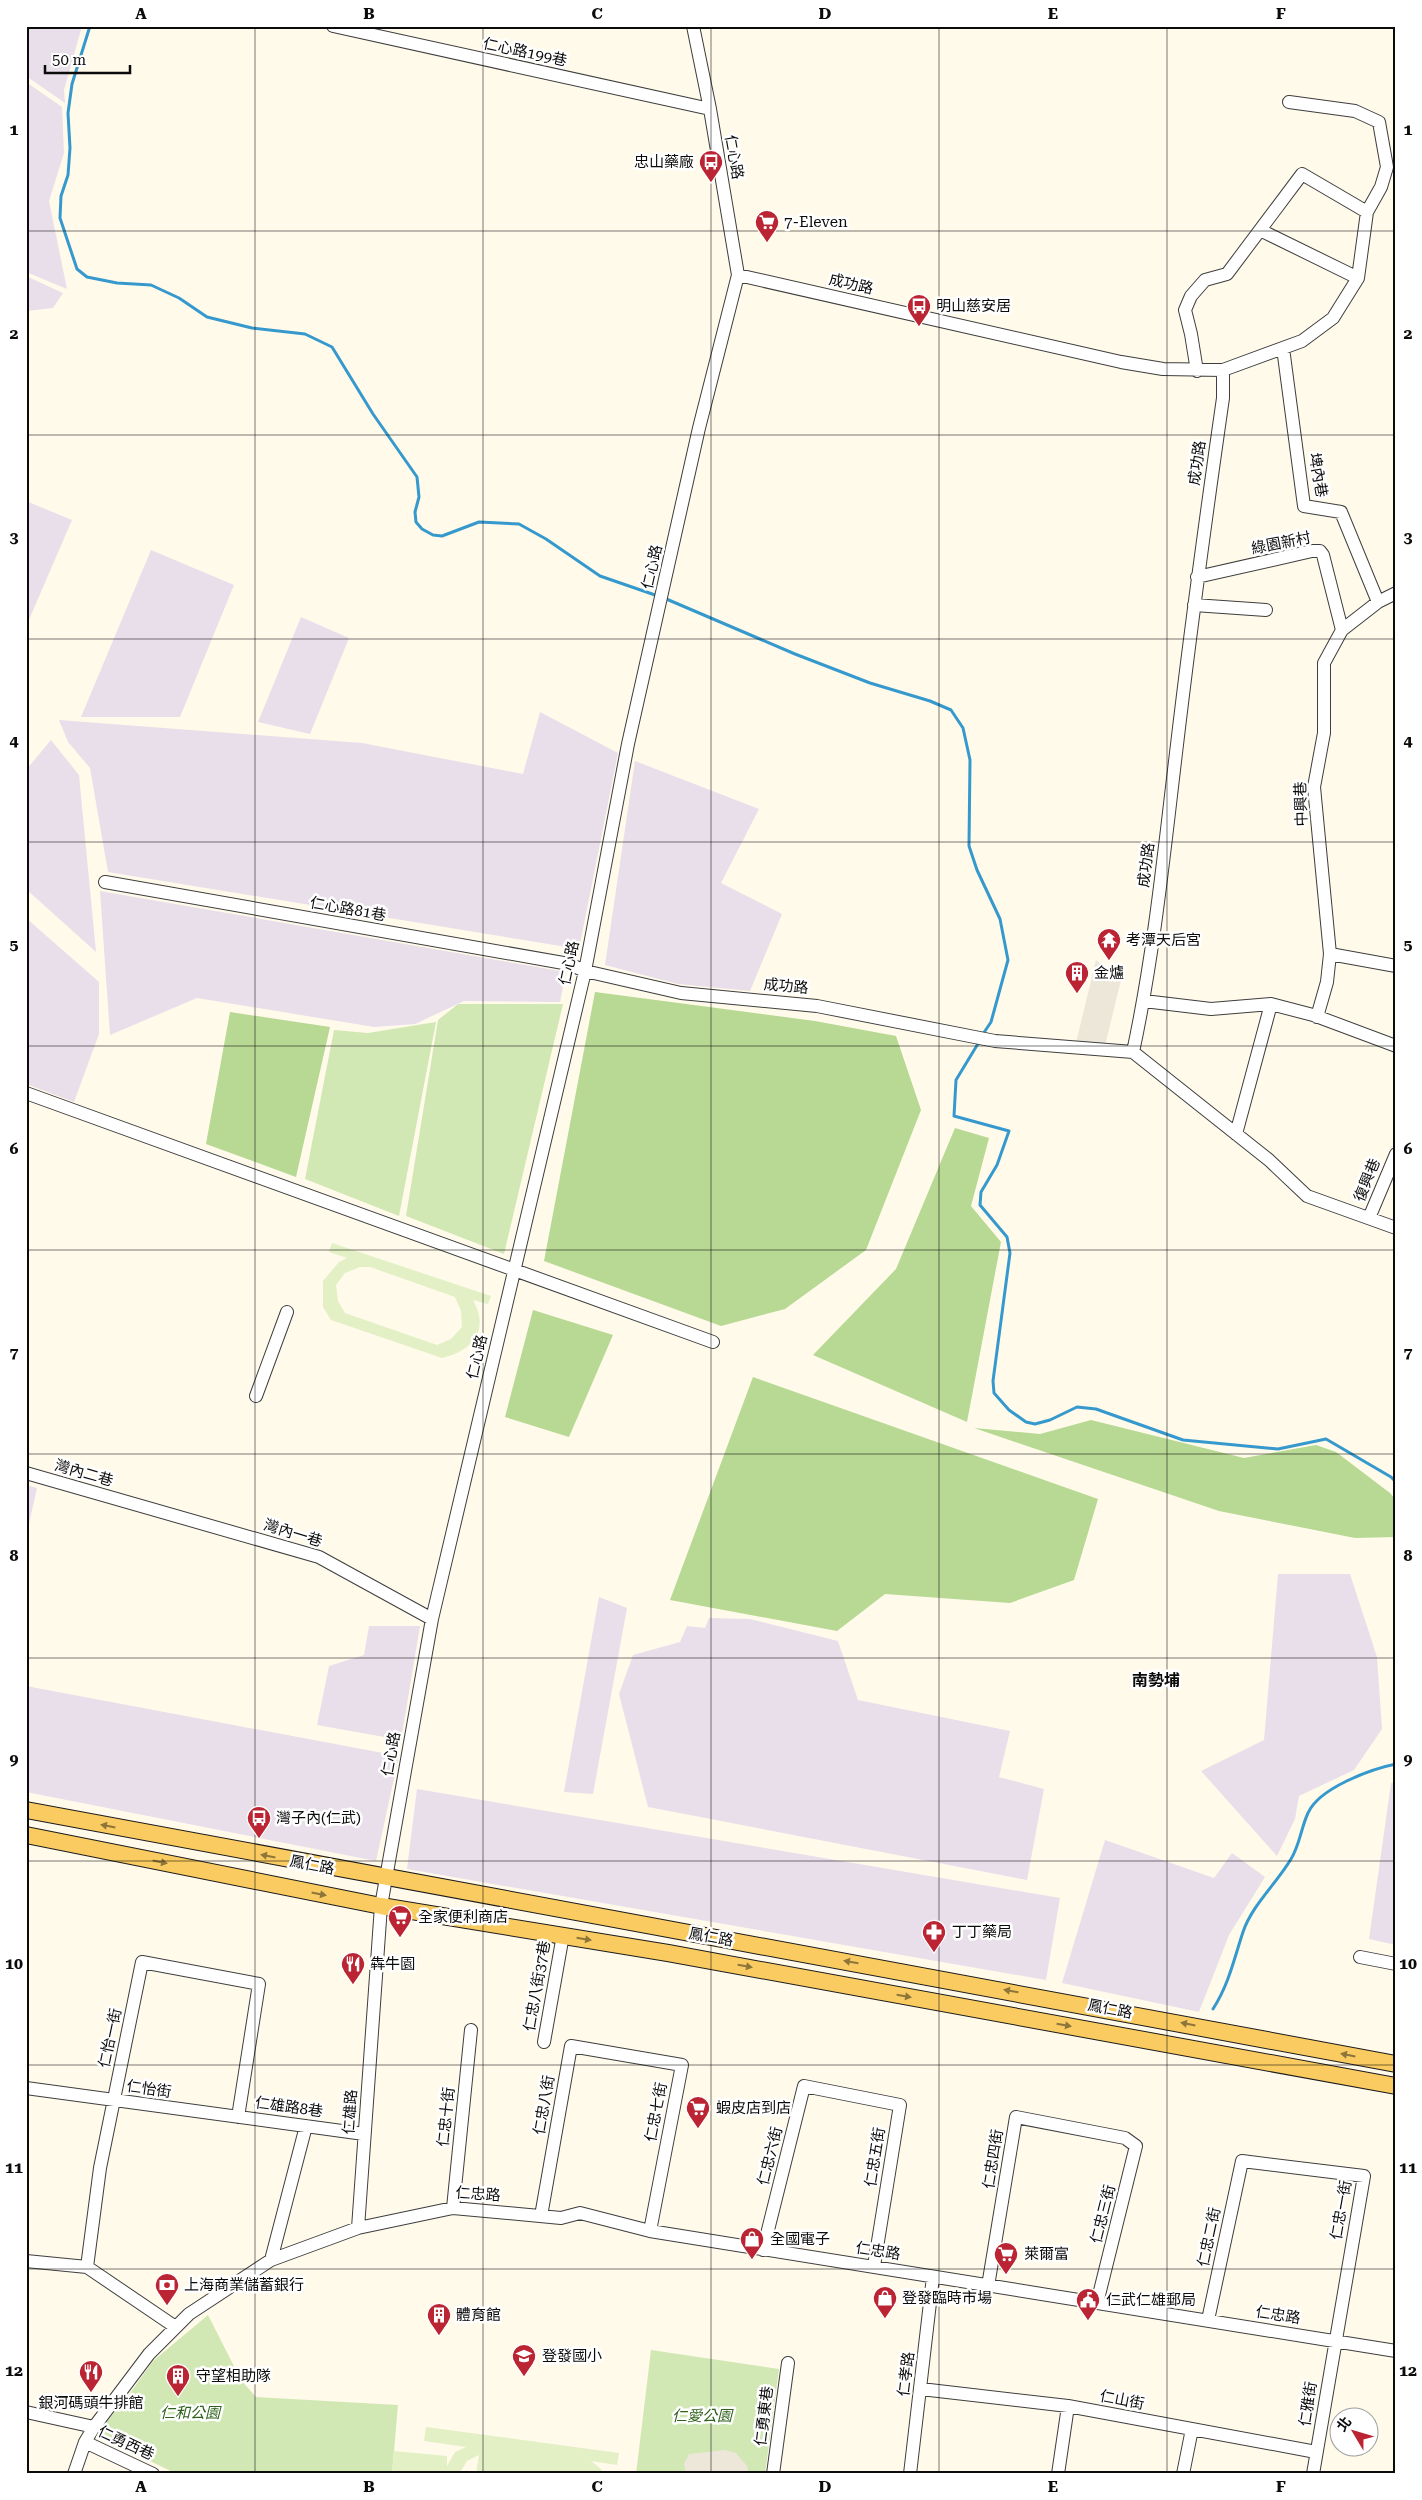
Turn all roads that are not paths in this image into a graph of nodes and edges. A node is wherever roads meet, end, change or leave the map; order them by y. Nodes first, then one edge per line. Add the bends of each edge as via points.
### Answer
1 (333, 26) edge
2 (693, 26) edge
3 (1289, 102) dead end
4 (710, 109) junction
5 (1367, 212) junction
6 (1260, 230) junction
7 (738, 274) junction
8 (1358, 278) junction
9 (1283, 348) junction
10 (1223, 370) junction
11 (1196, 371) junction
12 (1197, 577) junction
13 (1396, 592) edge
14 (1378, 602) junction
15 (1194, 606) junction
16 (1266, 610) dead end
17 (1342, 630) junction
18 (105, 882) dead end
19 (1330, 954) junction
20 (1396, 966) edge
21 (585, 971) junction
22 (1144, 1001) junction
23 (1271, 1004) junction
24 (1318, 1017) junction
25 (1396, 1046) edge
26 (1133, 1052) junction
27 (26, 1093) edge
28 (1236, 1134) junction
29 (1396, 1154) edge
30 (1369, 1218) junction
31 (1396, 1228) edge
32 (515, 1270) junction
33 (287, 1312) dead end
34 (713, 1342) dead end
35 (256, 1396) dead end
36 (26, 1473) edge
37 (134, 1504) joint
38 (432, 1619) junction
39 (26, 1810) edge
40 (26, 1835) edge
41 (385, 1879) junction
42 (381, 1906) junction
43 (563, 1935) junction
44 (1360, 1957) dead end
45 (1396, 1964) edge
46 (471, 2030) dead end
47 (544, 2042) dead end
48 (616, 2052) joint
49 (1396, 2064) edge
50 (1396, 2086) edge
51 (26, 2088) edge
52 (849, 2095) joint
53 (113, 2100) junction
54 (238, 2117) junction
55 (306, 2126) junction
56 (364, 2134) junction
57 (1125, 2138) joint
58 (1242, 2161) joint
59 (453, 2208) junction
60 (541, 2216) junction
61 (358, 2228) junction
62 (650, 2231) junction
63 (764, 2250) junction
64 (271, 2260) junction
65 (26, 2261) edge
66 (874, 2266) junction
67 (86, 2267) junction
68 (933, 2277) junction
69 (988, 2286) junction
70 (1098, 2303) junction
71 (1208, 2320) junction
72 (174, 2326) junction
73 (1334, 2340) junction
74 (1396, 2350) edge
75 (788, 2363) dead end
76 (921, 2389) junction
77 (1068, 2406) junction
78 (26, 2412) edge
79 (94, 2427) junction
80 (1192, 2429) junction
81 (85, 2442) junction
82 (1316, 2452) junction
83 (74, 2474) edge
84 (153, 2474) edge
85 (773, 2474) edge
86 (910, 2474) edge
87 (1058, 2474) edge
88 (1183, 2474) edge
89 (1313, 2474) edge

1 - 4 street, 仁心路199巷
2 - 4 street, 仁心路
3 - 5 street via 1355,111 1379,122 1388,167
4 - 7 street, 仁心路
5 - 6 street via 1302,174
5 - 8 street
6 - 8 street
6 - 11 street via 1227,274 1205,280 1190,296 1185,310
7 - 11 street, 成功路 via 1121,362
7 - 21 street, 仁心路 via 699,428 628,744
8 - 9 street via 1334,318 1302,341
9 - 10 street
9 - 14 street, 埤內巷 via 1304,506 1342,512
10 - 11 street, 成功路
10 - 12 street, 成功路 via 1223,398
12 - 15 street, 成功路
12 - 17 street, 綠園新村 via 1320,551
13 - 14 street, 中興巷
14 - 17 street, 中興巷
15 - 16 street
15 - 22 street, 成功路
17 - 19 street, 中興巷 via 1324,663 1324,734 1314,787
18 - 21 street, 仁心路81巷 via 569,964
19 - 20 street
19 - 24 street, 中興巷
21 - 26 street, 成功路 via 682,993 817,1006 994,1041
21 - 32 street, 仁心路
22 - 23 street via 1211,1009
22 - 26 street, 成功路
23 - 24 street
23 - 28 street
24 - 25 street
26 - 28 street
27 - 32 street
28 - 30 street via 1308,1196
29 - 30 street, 復興巷
30 - 31 street
32 - 34 street
32 - 38 street, 仁心路
33 - 35 street
36 - 37 street, 灣內二巷
37 - 38 street, 灣內一巷 via 319,1557
38 - 41 street, 仁心路
41 -> 39 main road, 鳳仁路
40 -> 42 main road, 鳳仁路
41 - 42 street, 仁心路
49 -> 41 main road, 鳳仁路 via 1050,1998
42 - 43 main road, 鳳仁路
42 - 56 street, 仁雄路
43 - 47 street, 仁忠八街37巷
43 -> 50 main road, 鳳仁路
44 - 45 street
46 - 59 street, 仁忠十街
48 - 60 street, 仁忠八街 via 571,2046
48 - 62 street, 仁忠七街 via 682,2065
51 - 53 street, 仁怡街
52 - 63 street, 仁忠六街 via 804,2086
52 - 66 street, 仁忠五街 via 900,2105
53 - 54 street, 仁怡街
53 - 54 street, 仁怡一街 via 142,1962 259,1984
53 - 67 street, 仁怡一街
54 - 55 street, 仁雄路8巷
55 - 56 street, 仁雄路8巷
55 - 64 street
56 - 61 street, 仁雄路
57 - 69 street, 仁忠四街 via 1016,2117
57 - 70 street, 仁忠三街 via 1136,2146
58 - 71 street, 仁忠二街
58 - 73 street, 仁忠一街 via 1364,2176
59 - 60 street, 仁忠路
59 - 61 street, 仁忠路
60 - 62 street, 仁忠路 via 561,2218 580,2213
61 - 64 street
62 - 63 street, 仁忠路
63 - 66 street, 仁忠路
64 - 72 street
65 - 67 street
66 - 68 street, 仁忠路
67 - 72 street
68 - 69 street, 仁忠路
68 - 76 street, 仁孝路
69 - 70 street, 仁忠路
70 - 71 street, 仁忠路
71 - 73 street, 仁忠路
72 - 79 street
73 - 74 street, 仁忠路
73 - 82 street, 仁雅街
75 - 85 street, 仁勇東巷
76 - 77 street, 仁山街
76 - 86 street, 仁孝路
77 - 80 street, 仁山街
77 - 87 street
78 - 79 street
79 - 81 street
80 - 82 street, 仁山街
80 - 88 street
81 - 83 street
81 - 84 street, 仁勇西巷
82 - 89 street, 仁雅街

